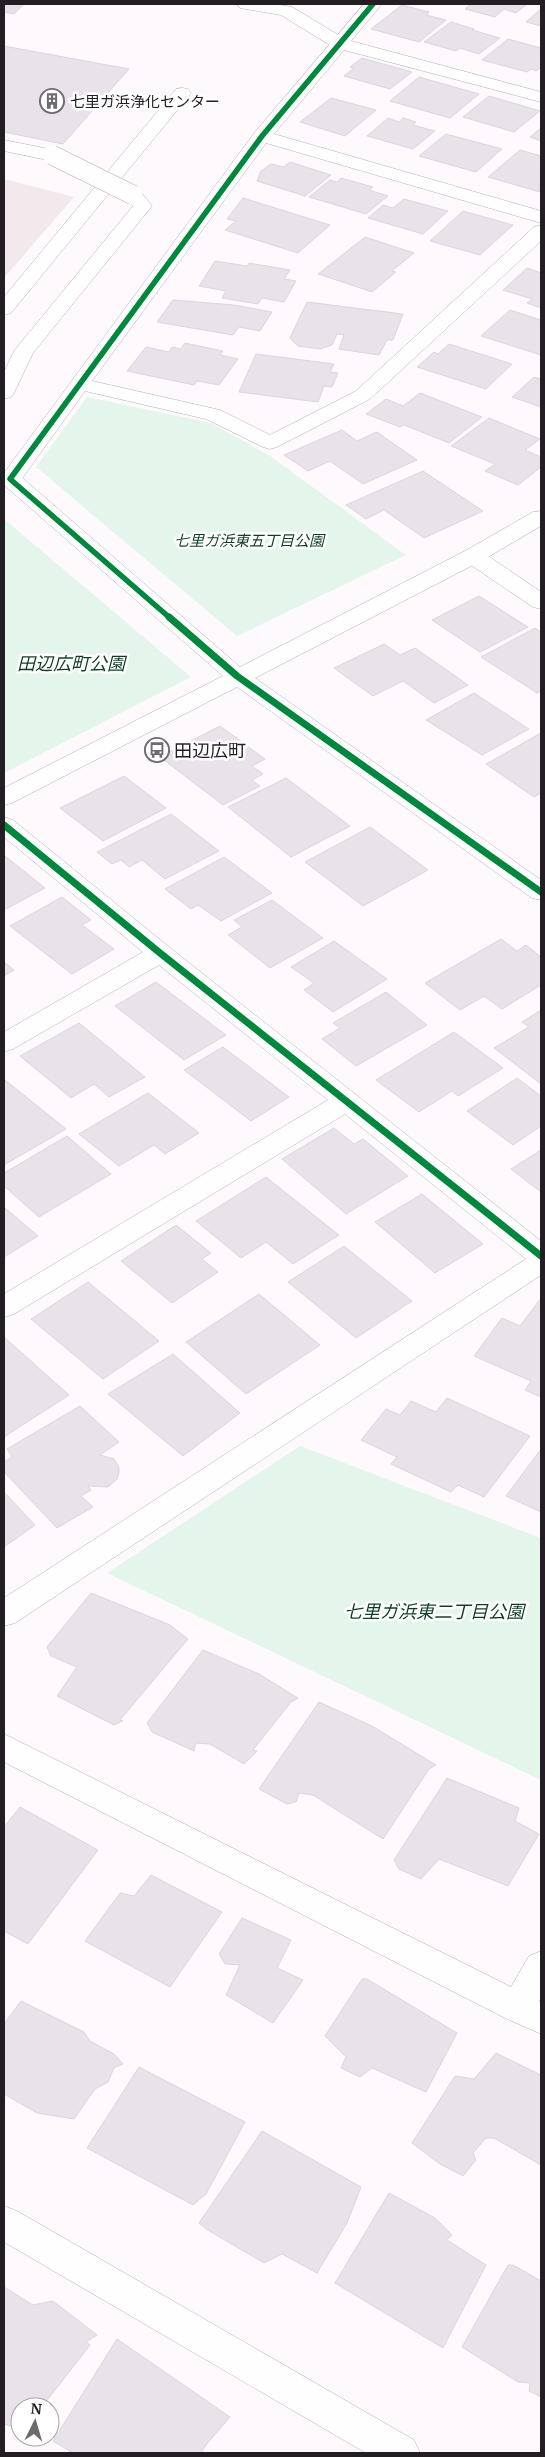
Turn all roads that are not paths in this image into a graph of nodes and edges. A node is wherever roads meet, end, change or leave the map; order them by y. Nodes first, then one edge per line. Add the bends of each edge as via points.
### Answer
1 (246, 4) edge
2 (373, 4) edge
3 (339, 43) junction
4 (182, 93) dead end
5 (541, 97) edge
6 (262, 136) junction
7 (4, 146) edge
8 (541, 217) edge
9 (541, 231) edge
10 (4, 309) edge
11 (79, 384) junction
12 (4, 394) edge
13 (7, 474) edge
14 (541, 517) edge
15 (473, 556) junction
16 (541, 602) edge
17 (237, 676) junction
18 (4, 798) edge
19 (4, 825) edge
20 (541, 892) edge
21 (160, 953) junction
22 (4, 1043) edge
23 (347, 1101) junction
24 (541, 1256) edge
25 (541, 1262) edge
26 (4, 1307) edge
27 (4, 1614) edge
28 (4, 1747) edge
29 (541, 1966) edge
30 (529, 2013) edge
31 (4, 2223) edge
32 (401, 2453) edge

1 - 3 street via 286,11
2 - 3 street
3 - 5 street
3 - 6 street
4 - 10 street
6 - 8 street
6 - 11 street
7 - 12 street, bridge via 52,155 133,195 143,206 24,351
9 - 11 street via 363,395 270,443 213,414
11 - 13 street
13 - 17 street
14 - 15 street
15 - 16 street
15 - 17 street
17 - 18 street
17 - 20 street
19 - 21 street
21 - 22 street
21 - 23 street
23 - 24 street
23 - 26 street
25 - 27 street
28 - 30 street
29 - 30 street
31 - 32 street

